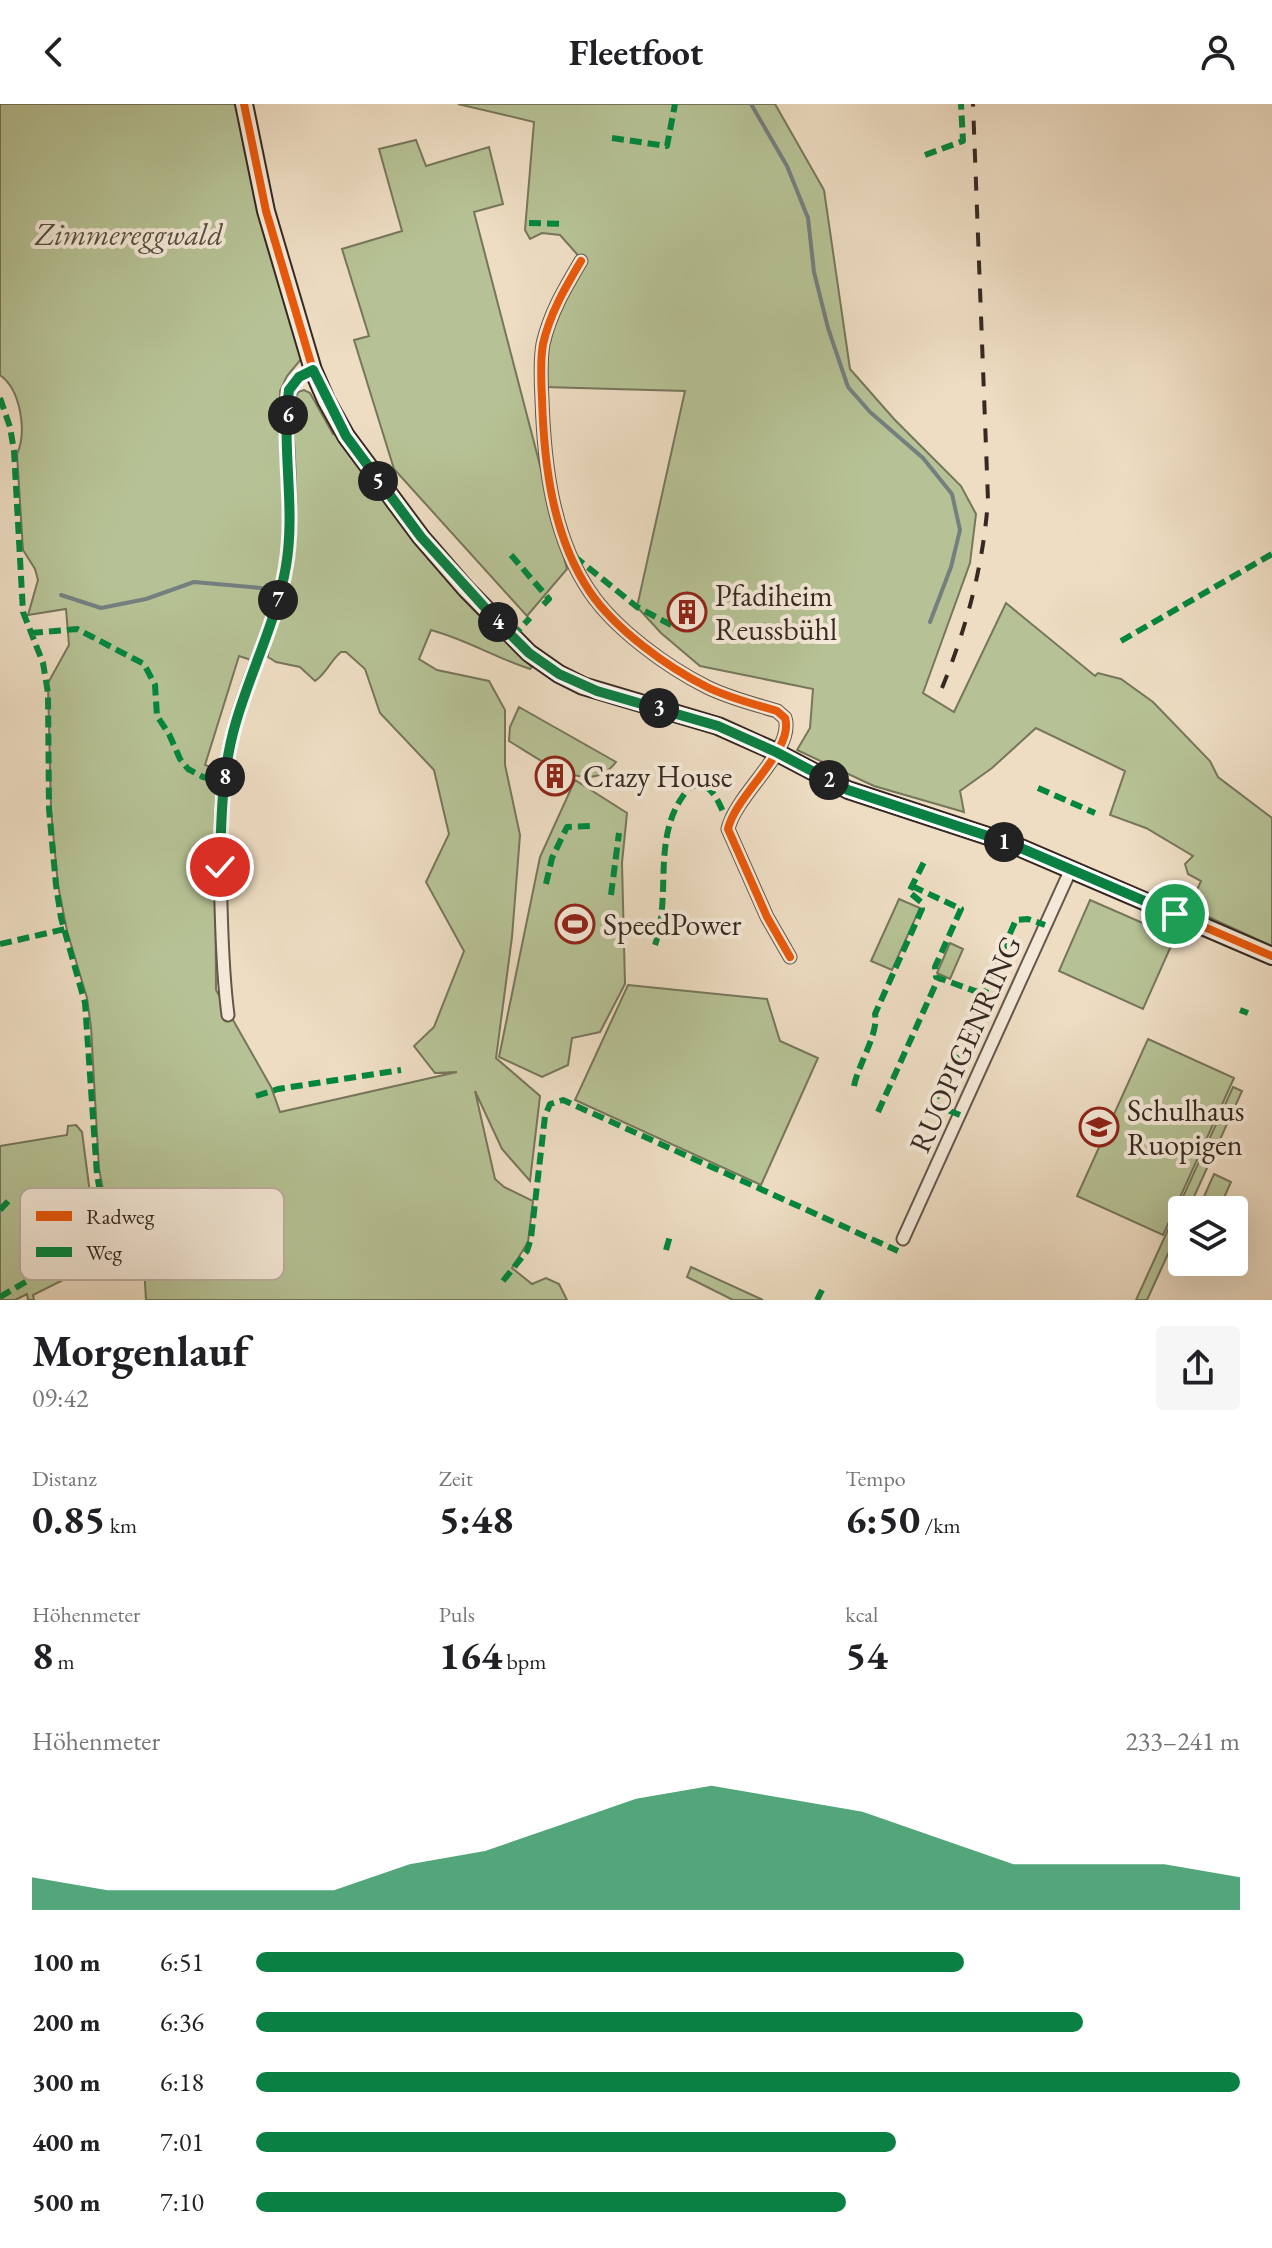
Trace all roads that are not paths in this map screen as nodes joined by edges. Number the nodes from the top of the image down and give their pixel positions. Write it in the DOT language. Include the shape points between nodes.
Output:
graph roads {
  1 [pos="244,104"];
  2 [pos="581,261"];
  3 [pos="313,370"];
  4 [pos="776,752"];
  5 [pos="1071,869"];
  6 [pos="1272,956"];
  7 [pos="790,957"];
  8 [pos="228,1015"];
  9 [pos="903,1239"];
  1 -- 3 [label="street" via="266,211"];
  2 -- 4 [label="street" via="548,326 541,375 545,459 571,554 590,592 620,626 676,669 720,693 782,714 787,735"];
  3 -- 4 [label="street" via="346,436 396,504 466,589 529,653 583,686 718,726"];
  3 -- 8 [label="street" via="289,390 291,512 285,570 235,723 224,782 220,867"];
  4 -- 5 [label="street" via="858,795 977,831"];
  4 -- 7 [label="street" via="737,806 728,829"];
  5 -- 6 [label="street"];
  5 -- 9 [label="street, RUOPIGENRING"];
}
